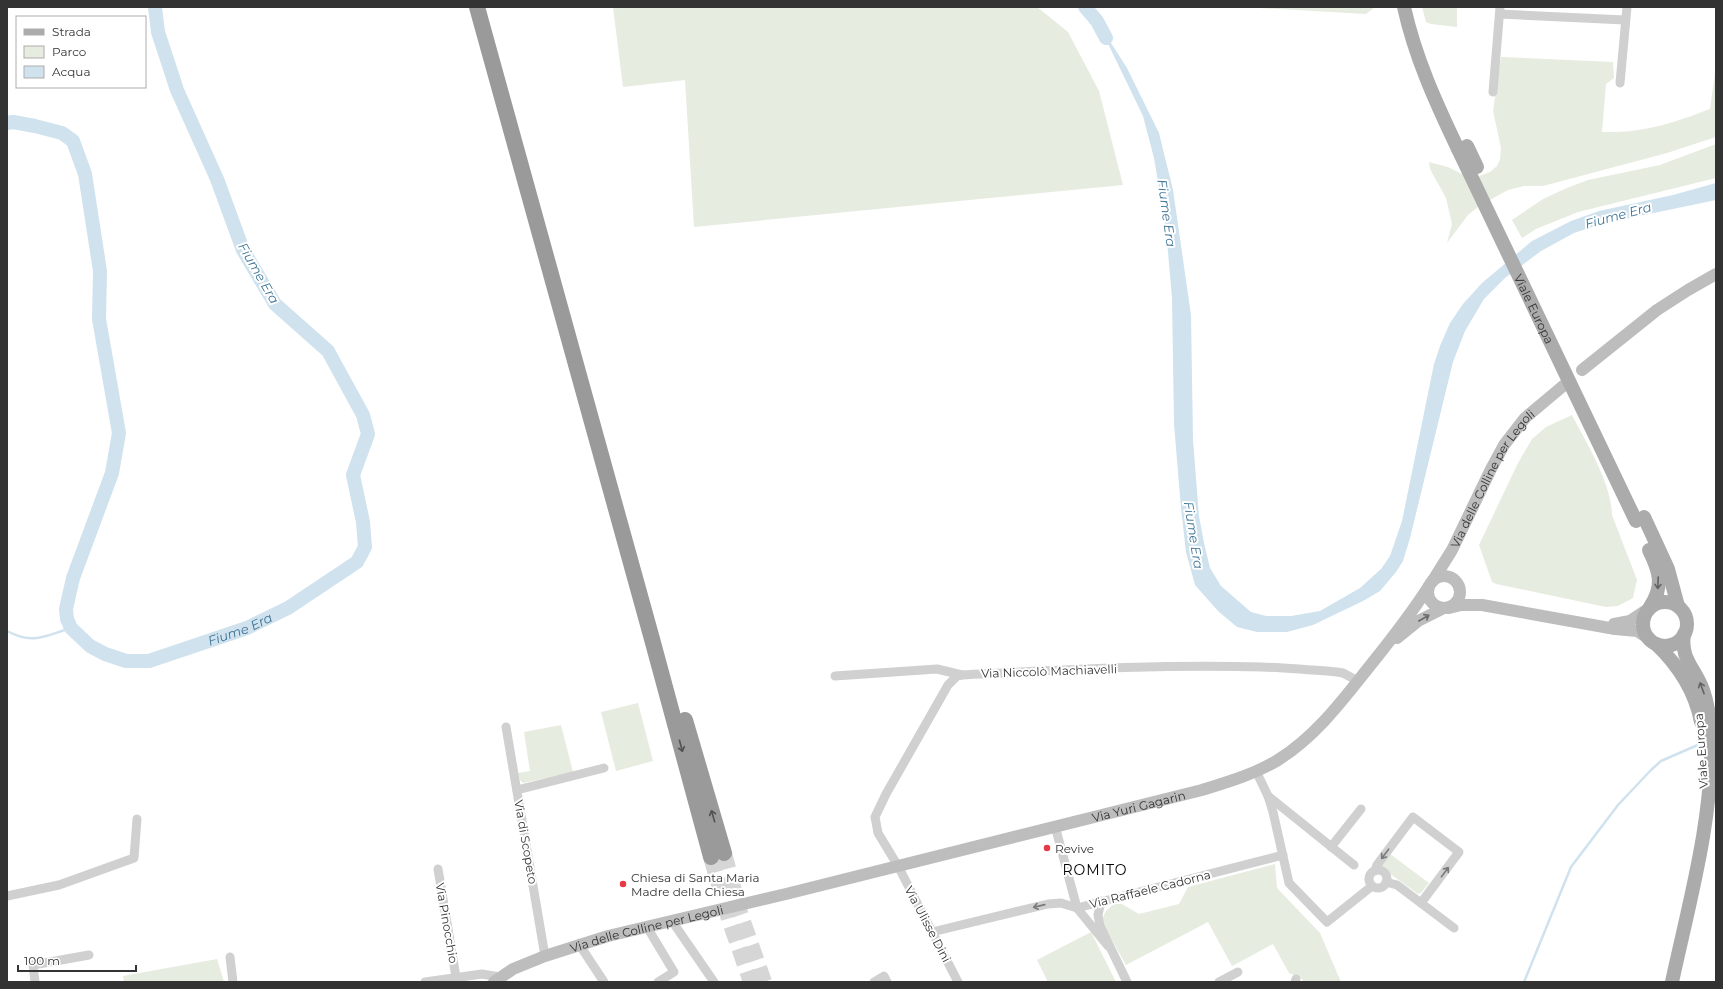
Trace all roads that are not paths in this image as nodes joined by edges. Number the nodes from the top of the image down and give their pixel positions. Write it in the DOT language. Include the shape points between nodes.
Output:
graph roads {
  1 [pos="477,7"];
  2 [pos="487,7"];
  3 [pos="1404,7"];
  4 [pos="1414,7"];
  5 [pos="1627,7"];
  6 [pos="1500,11"];
  7 [pos="1625,20"];
  8 [pos="1620,83"];
  9 [pos="1493,92"];
  10 [pos="1462,148"];
  11 [pos="1716,274"];
  12 [pos="1582,370"];
  13 [pos="1563,386"];
  14 [pos="1640,519"];
  15 [pos="1452,550"];
  16 [pos="1457,583"];
  17 [pos="1430,584"];
  18 [pos="1482,605"];
  19 [pos="1678,606"];
  20 [pos="1446,608"];
  21 [pos="1649,608"];
  22 [pos="1599,625"];
  23 [pos="1684,634"];
  24 [pos="1652,641"];
  25 [pos="1383,649"];
  26 [pos="962,674"];
  27 [pos="835,676"];
  28 [pos="1358,681"];
  29 [pos="506,727"];
  30 [pos="604,768"];
  31 [pos="1256,771"];
  32 [pos="517,790"];
  33 [pos="1268,796"];
  34 [pos="1361,809"];
  35 [pos="136,819"];
  36 [pos="1704,824"];
  37 [pos="1055,826"];
  38 [pos="1331,847"];
  39 [pos="1283,855"];
  40 [pos="1354,865"];
  41 [pos="898,866"];
  42 [pos="438,869"];
  43 [pos="1375,870"];
  44 [pos="1386,882"];
  45 [pos="1372,886"];
  46 [pos="7,896"];
  47 [pos="1101,901"];
  48 [pos="1421,903"];
  49 [pos="1077,908"];
  50 [pos="672,921"];
  51 [pos="647,927"];
  52 [pos="1454,928"];
  53 [pos="932,932"];
  54 [pos="579,944"];
  55 [pos="1108,946"];
  56 [pos="89,956"];
  57 [pos="545,956"];
  58 [pos="230,957"];
  59 [pos="1238,972"];
  60 [pos="456,977"];
  61 [pos="497,979"];
  62 [pos="1128,981"];
  63 [pos="36,982"];
  64 [pos="233,982"];
  65 [pos="425,982"];
  66 [pos="604,982"];
  67 [pos="658,982"];
  68 [pos="714,982"];
  69 [pos="874,982"];
  70 [pos="887,982"];
  71 [pos="958,982"];
  72 [pos="1219,982"];
  73 [pos="1672,982"];
  1 -- 2 [label="highway, one-way" via="654,647 717,855 673,677"];
  3 -- 10 [label="main road, Viale Europa" via="1422,69"];
  4 -- 10 [label="main road, Viale Europa" via="1432,70"];
  5 -- 7 [label="street"];
  6 -- 7 [label="street"];
  6 -- 9 [label="street"];
  7 -- 8 [label="street"];
  10 -- 14 [label="main road, Viale Europa, bridge"];
  11 -- 12 [label="street" via="1657,310"];
  13 -- 15 [label="street, Via delle Colline per Legoli" via="1525,418 1507,442 1491,469"];
  14 -- 19 [label="main road, Viale Europa" via="1668,569"];
  14 -- 21 [label="main road, Viale Europa, one-way" via="1658,574 1658,592"];
  15 -- 16 [label="street" via="1451,564"];
  15 -- 17 [label="street, Via delle Colline per Legoli"];
  16 -- 17 [label="street" via="1446,576 1441,576"];
  16 -- 18 [label="street" via="1468,597"];
  16 -- 20 [label="street" via="1457,601"];
  17 -- 20 [label="street" via="1430,601 1438,608"];
  17 -- 25 [label="street, Via delle Colline per Legoli"];
  18 -- 20 [label="street"];
  18 -- 22 [label="street"];
  19 -- 21 [label="main road" via="1664,602 1656,603"];
  19 -- 23 [label="main road, Viale Europa" via="1687,621"];
  25 -- 20 [label="street, one-way" via="1418,621"];
  21 -- 22 [label="street" via="1627,622"];
  21 -- 24 [label="main road, Viale Europa" via="1643,626"];
  22 -- 24 [label="street" via="1634,631"];
  23 -- 24 [label="main road" via="1670,645"];
  36 -- 23 [label="main road, Viale Europa, one-way" via="1710,787 1710,723 1703,690 1684,652"];
  24 -- 36 [label="main road, Viale Europa" via="1683,674 1699,712 1703,750"];
  25 -- 28 [label="street"];
  26 -- 27 [label="street, Via Niccolò Machiavelli" via="937,669"];
  26 -- 28 [label="street, Via Niccolò Machiavelli" via="1168,667 1262,667 1337,672"];
  26 -- 41 [label="street" via="948,685 877,811 875,822 878,833"];
  28 -- 31 [label="street, Via Yuri Gagarin" via="1318,729 1286,755"];
  29 -- 32 [label="street, Via di Scopeto"];
  30 -- 32 [label="street"];
  31 -- 33 [label="street"];
  31 -- 37 [label="street, Via Yuri Gagarin" via="1202,790"];
  32 -- 57 [label="street, Via di Scopeto"];
  33 -- 38 [label="street"];
  33 -- 39 [label="street"];
  34 -- 38 [label="street"];
  35 -- 46 [label="street" via="134,858 59,885"];
  36 -- 73 [label="main road, Viale Europa" via="1699,860"];
  37 -- 41 [label="street, Via Yuri Gagarin"];
  37 -- 49 [label="street"];
  38 -- 40 [label="street"];
  39 -- 45 [label="street" via="1289,883 1327,922"];
  39 -- 47 [label="street, Via Raffaele Cadorna"];
  41 -- 50 [label="street, Via delle Colline per Legoli"];
  41 -- 53 [label="street, Via Ulisse Dini"];
  42 -- 60 [label="street, Via Pinocchio"];
  43 -- 44 [label="street" via="1385,874"];
  43 -- 45 [label="street" via="1369,877"];
  48 -- 43 [label="street, one-way" via="1459,852 1413,817"];
  44 -- 45 [label="street" via="1378,888"];
  44 -- 48 [label="street" via="1396,885"];
  47 -- 49 [label="street, Via Raffaele Cadorna"];
  47 -- 55 [label="street" via="1098,919"];
  48 -- 52 [label="street"];
  49 -- 53 [label="street, Via Raffaele Cadorna, one-way" via="1061,903 1048,904"];
  49 -- 55 [label="street"];
  50 -- 51 [label="street, Via delle Colline per Legoli"];
  50 -- 68 [label="street"];
  51 -- 54 [label="street, Via delle Colline per Legoli"];
  51 -- 67 [label="street" via="674,972"];
  53 -- 71 [label="street, Via Ulisse Dini"];
  54 -- 57 [label="street, Via delle Colline per Legoli"];
  54 -- 66 [label="street"];
  55 -- 62 [label="street"];
  56 -- 63 [label="street" via="32,964"];
  57 -- 61 [label="street, Via delle Colline per Legoli"];
  58 -- 64 [label="street"];
  59 -- 72 [label="street"];
  60 -- 61 [label="street, Via Pinocchio" via="482,974"];
  60 -- 65 [label="street, Via Pinocchio"];
  69 -- 70 [label="street" via="884,976"];
}
